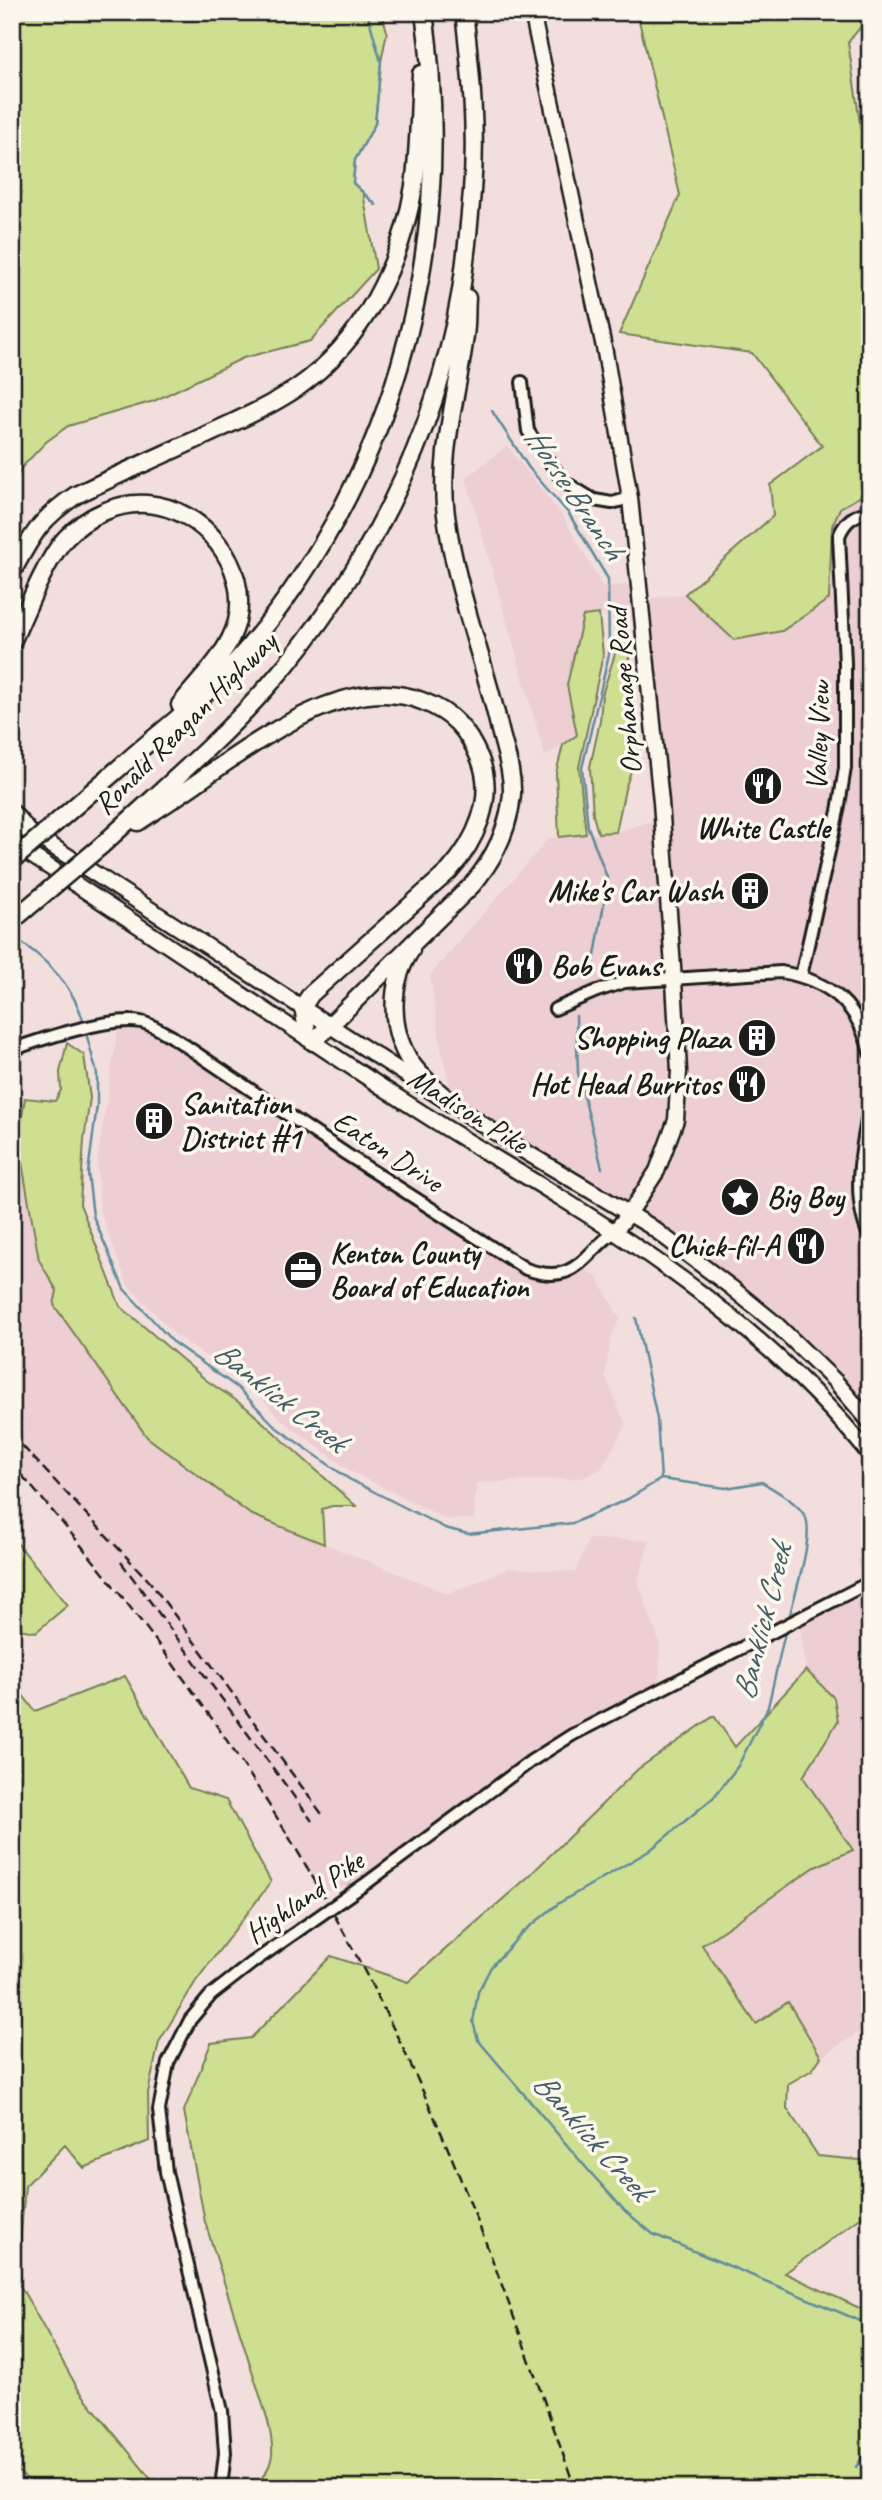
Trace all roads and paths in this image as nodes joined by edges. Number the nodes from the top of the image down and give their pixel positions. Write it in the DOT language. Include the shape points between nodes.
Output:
graph roads {
  1 [pos="464,12"];
  2 [pos="532,12"];
  3 [pos="424,16"];
  4 [pos="472,190"];
  5 [pos="522,382"];
  6 [pos="630,498"];
  7 [pos="870,512"];
  8 [pos="12,572"];
  9 [pos="12,642"];
  10 [pos="159,733"];
  11 [pos="12,813"];
  12 [pos="12,821"];
  13 [pos="27,830"];
  14 [pos="12,843"];
  15 [pos="101,846"];
  16 [pos="12,860"];
  17 [pos="12,922"];
  18 [pos="422,934"];
  19 [pos="801,976"];
  20 [pos="674,981"];
  21 [pos="303,1006"];
  22 [pos="555,1009"];
  23 [pos="329,1026"];
  24 [pos="310,1040"];
  25 [pos="12,1049"];
  26 [pos="870,1053"];
  27 [pos="454,1105"];
  28 [pos="870,1105"];
  29 [pos="629,1214"];
  30 [pos="614,1231"];
  31 [pos="870,1237"];
  32 [pos="870,1422"];
  33 [pos="870,1455"];
  34 [pos="870,1582"];
  35 [pos="220,2488"];
  1 -- 4 [label="highway, Ronald Reagan Highway" via="472,104"];
  2 -- 6 [label="main road, Orphanage Road" via="605,352"];
  3 -- 8 [label="highway" via="414,186 390,269 363,318 327,363 296,388 252,414 76,495 51,512 33,533"];
  3 -- 10 [label="highway, Ronald Reagan Highway" via="433,131 427,238 415,313 382,420 340,514 283,603 211,688"];
  4 -- 15 [label="highway, Ronald Reagan Highway" via="460,297 446,356 425,422 389,506 356,567 268,686"];
  4 -- 18 [label="highway" via="465,335 444,484 446,514 508,757 512,791 493,857 472,885"];
  5 -- 6 [label="street" via="528,431 563,481 605,503"];
  6 -- 20 [label="main road, Orphanage Road"];
  7 -- 19 [label="street, Valley View" via="854,516 839,536 845,768"];
  9 -- 10 [label="highway" via="60,545 78,527 111,508 129,504 149,504 187,518 219,545 234,569 237,620 223,652"];
  10 -- 16 [label="highway, Ronald Reagan Highway, bridge"];
  11 -- 13 [label="highway"];
  12 -- 13 [label="main road, Madison Pike"];
  13 -- 21 [label="main road, Madison Pike"];
  14 -- 24 [label="main road, Madison Pike"];
  15 -- 17 [label="highway, Ronald Reagan Highway, bridge"];
  15 -- 21 [label="highway" via="266,736 316,710 355,697 406,695 454,718 475,748 485,791 479,825 464,855"];
  18 -- 23 [label="highway"];
  18 -- 27 [label="highway" via="396,984 396,1022 411,1063"];
  19 -- 20 [label="street" via="781,972"];
  19 -- 26 [label="street" via="825,985 844,1002"];
  20 -- 22 [label="street" via="625,982"];
  20 -- 29 [label="main road, Orphanage Road" via="679,1071 676,1120 657,1171"];
  21 -- 23 [label="main road, Madison Pike"];
  21 -- 24 [label="highway"];
  23 -- 24 [label="highway"];
  23 -- 27 [label="main road, Madison Pike"];
  24 -- 30 [label="main road, Madison Pike"];
  25 -- 30 [label="street, Eaton Drive" via="119,1021 145,1022 526,1269 540,1274 569,1272"];
  27 -- 29 [label="main road, Madison Pike"];
  28 -- 31 [label="street" via="859,1186"];
  29 -- 30 [label="main road, Orphanage Road"];
  29 -- 32 [label="main road, Madison Pike" via="776,1324"];
  30 -- 33 [label="main road, Madison Pike" via="755,1336 832,1410"];
  34 -- 35 [label="street, Highland Pike, bridge" via="572,1735 531,1761 252,1963 211,1995 185,2026 167,2063 159,2110 166,2172 222,2411 225,2453"];
}
